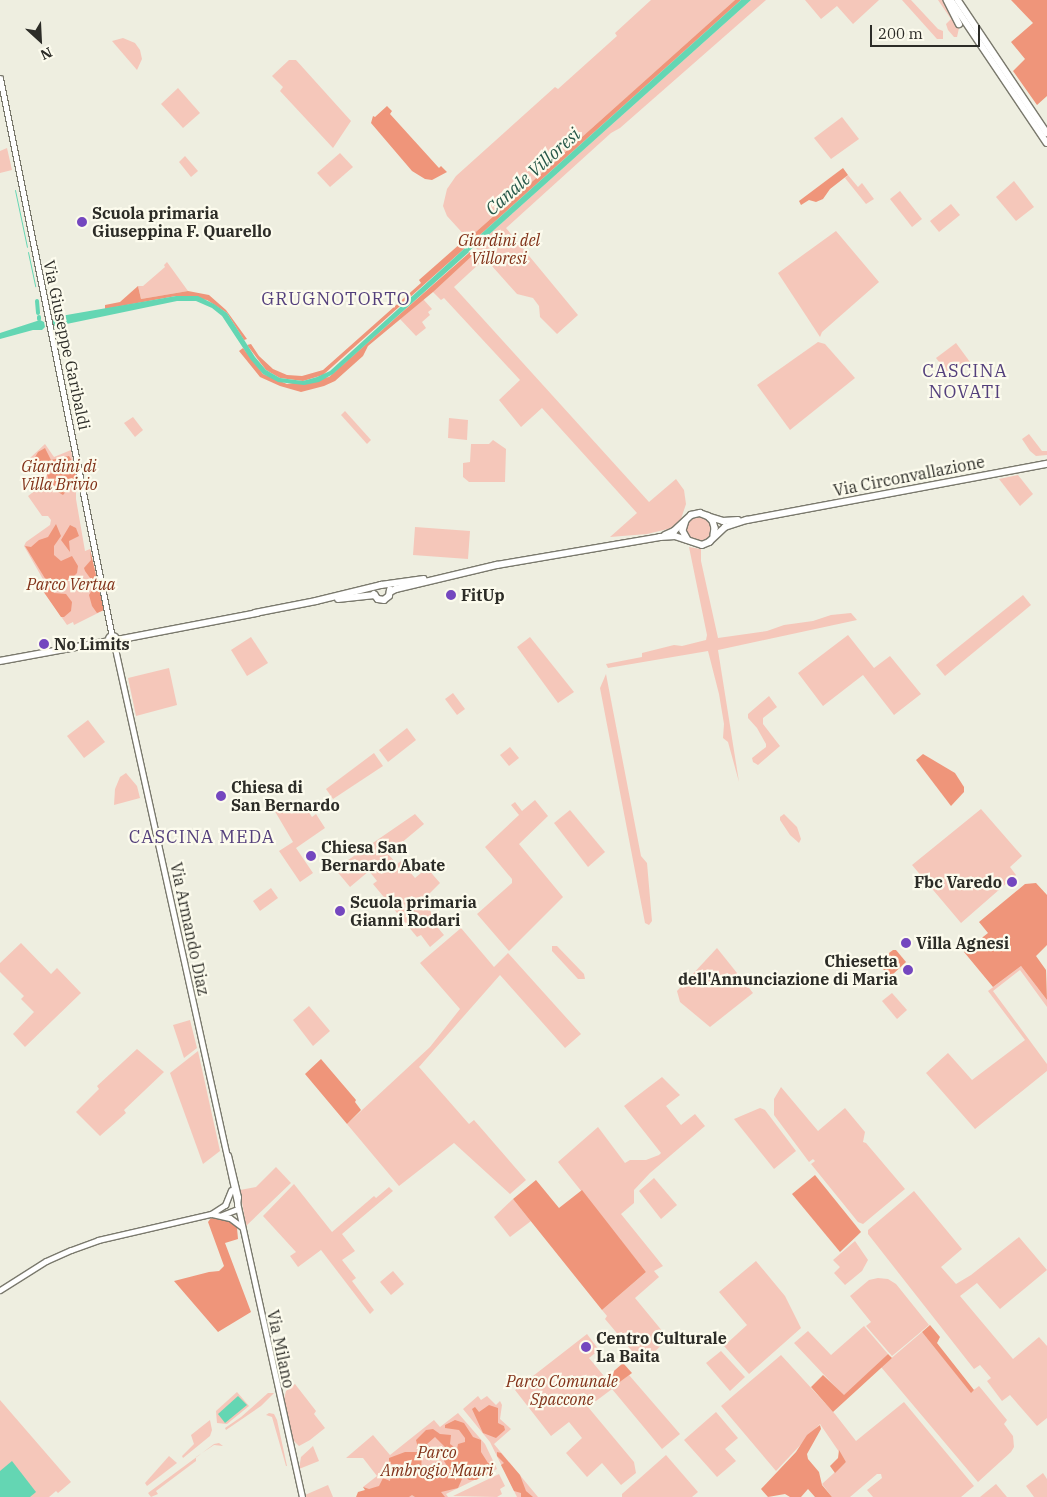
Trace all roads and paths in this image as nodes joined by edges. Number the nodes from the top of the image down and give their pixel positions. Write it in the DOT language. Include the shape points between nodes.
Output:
graph roads {
  1 [pos="946,0"];
  2 [pos="951,0"];
  3 [pos="959,2"];
  4 [pos="959,24"];
  5 [pos="0,78"];
  6 [pos="6,108"];
  7 [pos="0,109"];
  8 [pos="1025,111"];
  9 [pos="1036,117"];
  10 [pos="1047,126"];
  11 [pos="1047,133"];
  12 [pos="1047,143"];
  13 [pos="1047,149"];
  14 [pos="1047,464"];
  15 [pos="1047,468"];
  16 [pos="1018,469"];
  17 [pos="710,517"];
  18 [pos="747,520"];
  19 [pos="686,521"];
  20 [pos="660,536"];
  21 [pos="713,537"];
  22 [pos="690,542"];
  23 [pos="449,576"];
  24 [pos="384,585"];
  25 [pos="376,587"];
  26 [pos="390,592"];
  27 [pos="375,596"];
  28 [pos="316,601"];
  29 [pos="113,640"];
  30 [pos="0,661"];
  31 [pos="229,1163"];
  32 [pos="232,1184"];
  33 [pos="224,1207"];
  34 [pos="238,1207"];
  35 [pos="211,1214"];
  36 [pos="221,1215"];
  37 [pos="242,1227"];
  38 [pos="0,1290"];
  39 [pos="302,1497"];
  1 -- 4 [label="main road"];
  2 -- 8 [label="main road"];
  3 -- 9 [label="main road"];
  5 -- 6 [label="main road, Via Giuseppe Garibaldi"];
  6 -- 7 [label="main road"];
  6 -- 29 [label="main road, Via Giuseppe Garibaldi"];
  8 -- 12 [label="main road"];
  8 -- 13 [label="main road"];
  9 -- 10 [label="main road"];
  9 -- 11 [label="main road"];
  14 -- 16 [label="main road, Via Circonvallazione"];
  15 -- 16 [label="main road, Via Circonvallazione"];
  16 -- 18 [label="main road, Via Circonvallazione"];
  17 -- 18 [label="main road" via="723,521"];
  17 -- 19 [label="main road" via="697,513"];
  17 -- 21 [label="main road" via="715,526"];
  18 -- 21 [label="main road" via="725,527"];
  19 -- 20 [label="main road" via="674,531"];
  19 -- 22 [label="main road" via="684,532"];
  20 -- 22 [label="main road" via="675,536"];
  20 -- 23 [label="main road"];
  21 -- 22 [label="main road" via="701,545"];
  23 -- 24 [label="main road"];
  23 -- 26 [label="main road"];
  24 -- 25 [label="main road"];
  24 -- 26 [label="main road"];
  25 -- 27 [label="main road"];
  25 -- 28 [label="main road"];
  26 -- 27 [label="main road" via="384,600"];
  27 -- 28 [label="main road" via="367,594"];
  28 -- 29 [label="main road"];
  29 -- 30 [label="main road"];
  29 -- 31 [label="main road, Via Armando Diaz"];
  31 -- 32 [label="main road, Via Milano"];
  31 -- 34 [label="main road, Via Milano"];
  32 -- 33 [label="main road"];
  32 -- 34 [label="main road, Via Milano"];
  33 -- 34 [label="main road"];
  33 -- 35 [label="main road"];
  34 -- 36 [label="main road"];
  34 -- 37 [label="main road, Via Milano"];
  35 -- 36 [label="main road"];
  35 -- 38 [label="main road" via="98,1240 46,1261"];
  36 -- 37 [label="main road"];
  37 -- 39 [label="main road, Via Milano"];
}
